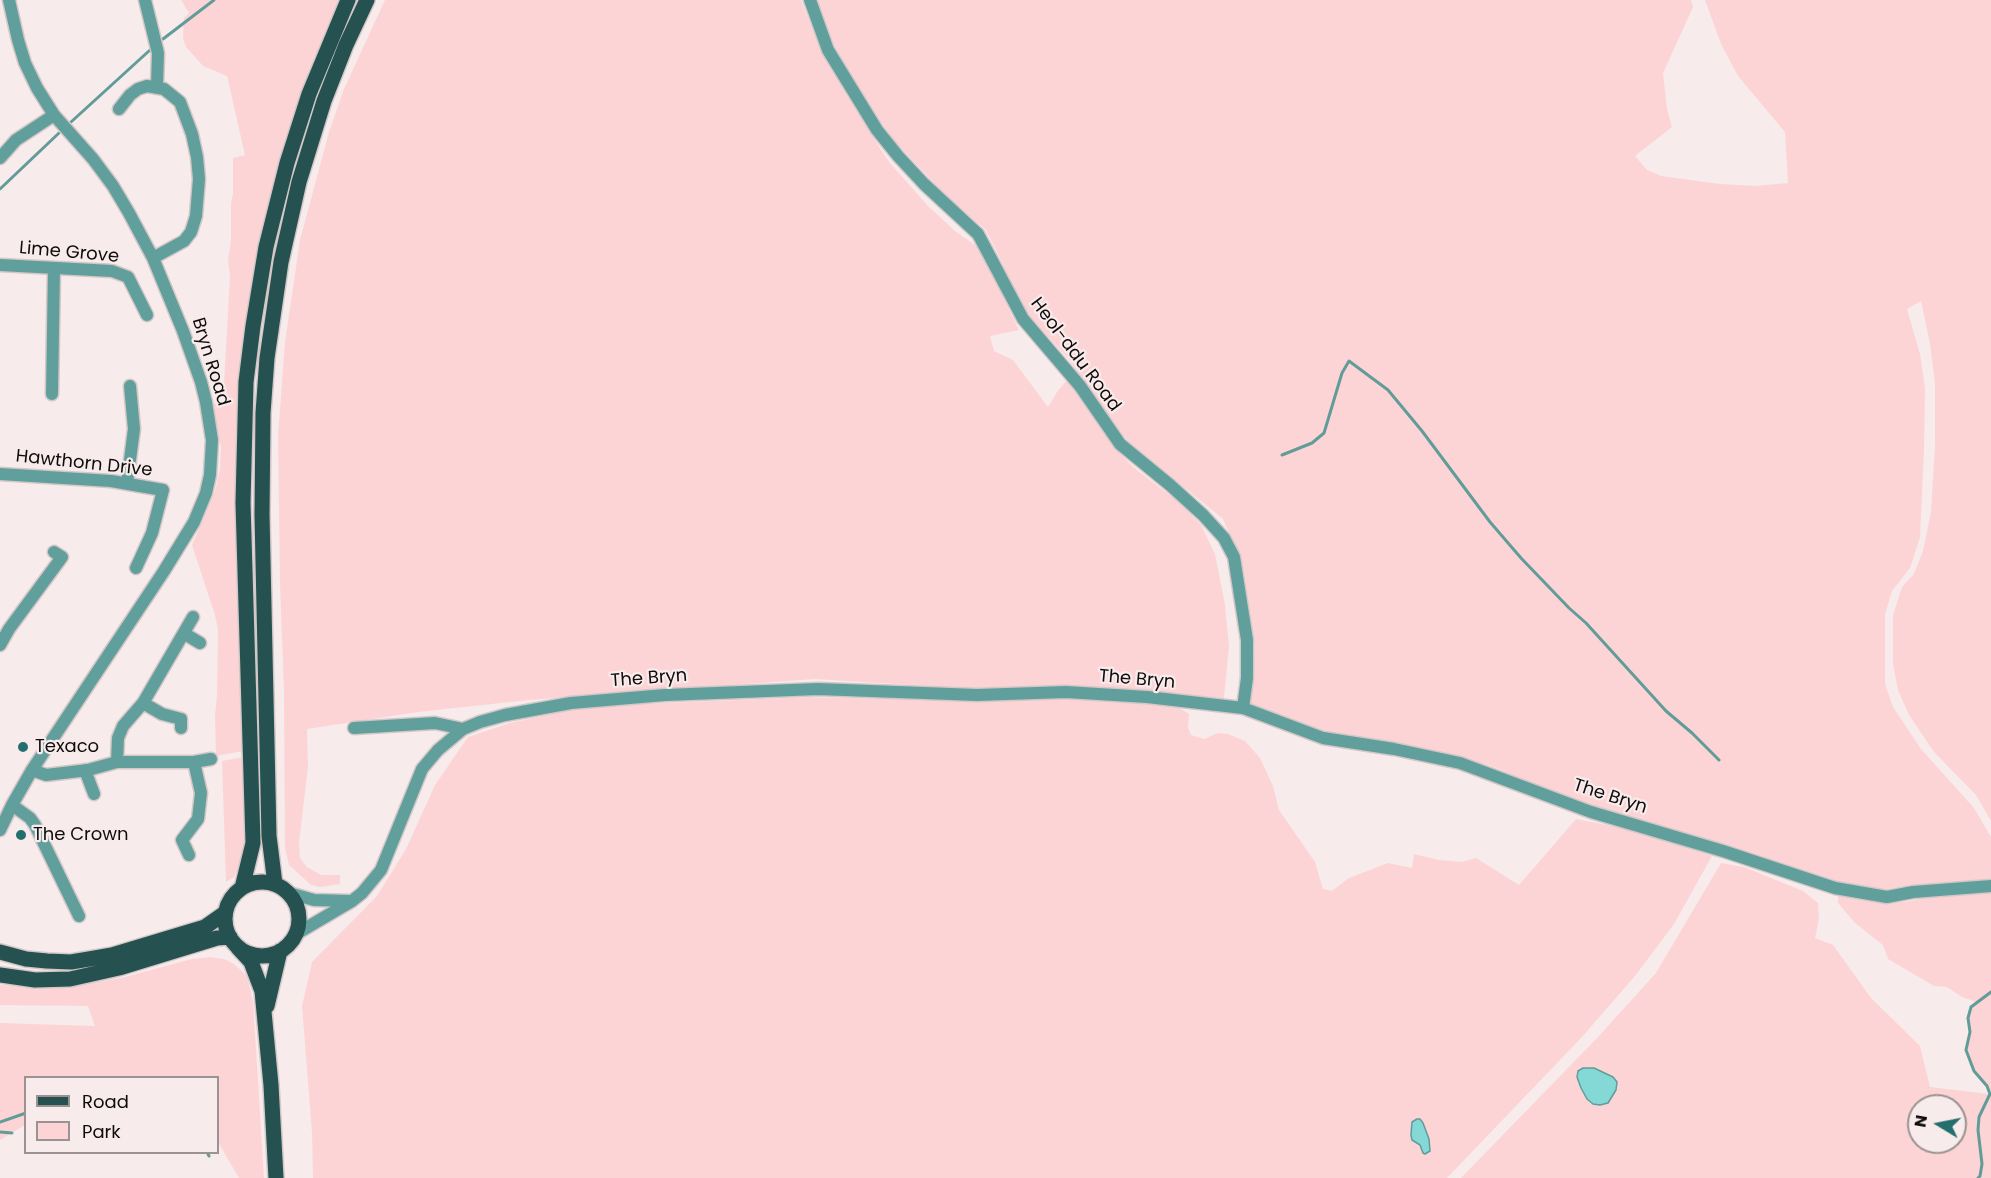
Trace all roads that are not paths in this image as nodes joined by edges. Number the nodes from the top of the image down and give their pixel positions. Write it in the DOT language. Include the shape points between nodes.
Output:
graph roads {
  1 [pos="9,0"];
  2 [pos="145,0"];
  3 [pos="348,0"];
  4 [pos="367,0"];
  5 [pos="810,0"];
  6 [pos="157,86"];
  7 [pos="119,109"];
  8 [pos="54,115"];
  9 [pos="1,155"];
  10 [pos="153,258"];
  11 [pos="0,265"];
  12 [pos="54,268"];
  13 [pos="147,315"];
  14 [pos="130,386"];
  15 [pos="52,394"];
  16 [pos="0,474"];
  17 [pos="127,483"];
  18 [pos="54,552"];
  19 [pos="136,568"];
  20 [pos="193,617"];
  21 [pos="5,624"];
  22 [pos="185,634"];
  23 [pos="200,643"];
  24 [pos="0,645"];
  25 [pos="143,703"];
  26 [pos="1243,708"];
  27 [pos="181,728"];
  28 [pos="354,728"];
  29 [pos="463,729"];
  30 [pos="211,759"];
  31 [pos="117,762"];
  32 [pos="194,762"];
  33 [pos="32,770"];
  34 [pos="85,770"];
  35 [pos="94,794"];
  36 [pos="12,805"];
  37 [pos="0,830"];
  38 [pos="189,855"];
  39 [pos="275,884"];
  40 [pos="1991,886"];
  41 [pos="242,888"];
  42 [pos="289,893"];
  43 [pos="352,901"];
  44 [pos="225,913"];
  45 [pos="79,916"];
  46 [pos="296,934"];
  47 [pos="234,942"];
  48 [pos="280,951"];
  49 [pos="0,952"];
  50 [pos="0,975"];
  51 [pos="265,1018"];
  52 [pos="276,1178"];
  1 -- 8 [label="street, Bryn Road" via="25,63"];
  2 -- 6 [label="street" via="158,53"];
  3 -- 41 [label="main road" via="309,94 287,163 266,247 246,382 243,503 253,843"];
  4 -- 39 [label="main road" via="324,101 299,182 281,262 267,358 262,515 269,836"];
  5 -- 26 [label="street, Heol-ddu Road" via="828,50 877,130 924,184 978,234 1023,319 1074,378 1120,444 1170,484 1224,538 1234,557 1247,640"];
  6 -- 7 [label="street" via="138,89"];
  6 -- 10 [label="street" via="180,102 192,134 199,179 191,232 184,241"];
  8 -- 9 [label="street"];
  8 -- 10 [label="street, Bryn Road" via="113,186"];
  10 -- 33 [label="street, Bryn Road" via="206,402 212,440 206,494 164,572"];
  11 -- 12 [label="street, Lime Grove"];
  12 -- 13 [label="street, Lime Grove" via="112,271 129,277"];
  12 -- 15 [label="street"];
  14 -- 17 [label="street" via="134,429"];
  16 -- 17 [label="street, Hawthorn Drive"];
  17 -- 19 [label="street, Hawthorn Drive" via="163,490 152,533"];
  18 -- 21 [label="street" via="62,557"];
  20 -- 22 [label="street"];
  21 -- 24 [label="street"];
  22 -- 23 [label="street"];
  22 -- 25 [label="street"];
  25 -- 27 [label="street" via="181,719"];
  25 -- 31 [label="street" via="123,726"];
  26 -- 29 [label="street, The Bryn" via="1066,692 977,695 818,689 571,703 505,715"];
  26 -- 40 [label="street, The Bryn" via="1323,738 1460,763 1591,812 1835,888 1887,897"];
  28 -- 29 [label="street" via="435,723"];
  29 -- 43 [label="street, The Bryn" via="422,769 381,870"];
  30 -- 32 [label="street"];
  31 -- 32 [label="street"];
  31 -- 34 [label="street"];
  32 -- 38 [label="street" via="201,793 198,819 182,840"];
  33 -- 34 [label="street" via="46,775"];
  33 -- 36 [label="street, Bryn Road"];
  34 -- 35 [label="street"];
  36 -- 37 [label="street, Bryn Road"];
  36 -- 45 [label="street" via="35,825"];
  39 -- 41 [label="main road" via="252,883"];
  39 -- 42 [label="main road"];
  41 -- 44 [label="main road" via="228,903"];
  42 -- 43 [label="street" via="314,900"];
  42 -- 46 [label="main road" via="298,913"];
  43 -- 46 [label="street, The Bryn"];
  44 -- 47 [label="main road" via="225,925"];
  44 -- 49 [label="main road" via="205,927 89,959 47,961"];
  46 -- 48 [label="main road"];
  47 -- 48 [label="main road" via="258,956"];
  47 -- 50 [label="main road" via="217,938 70,979"];
  47 -- 51 [label="main road" via="258,977"];
  48 -- 51 [label="main road"];
  51 -- 52 [label="main road"];
}
